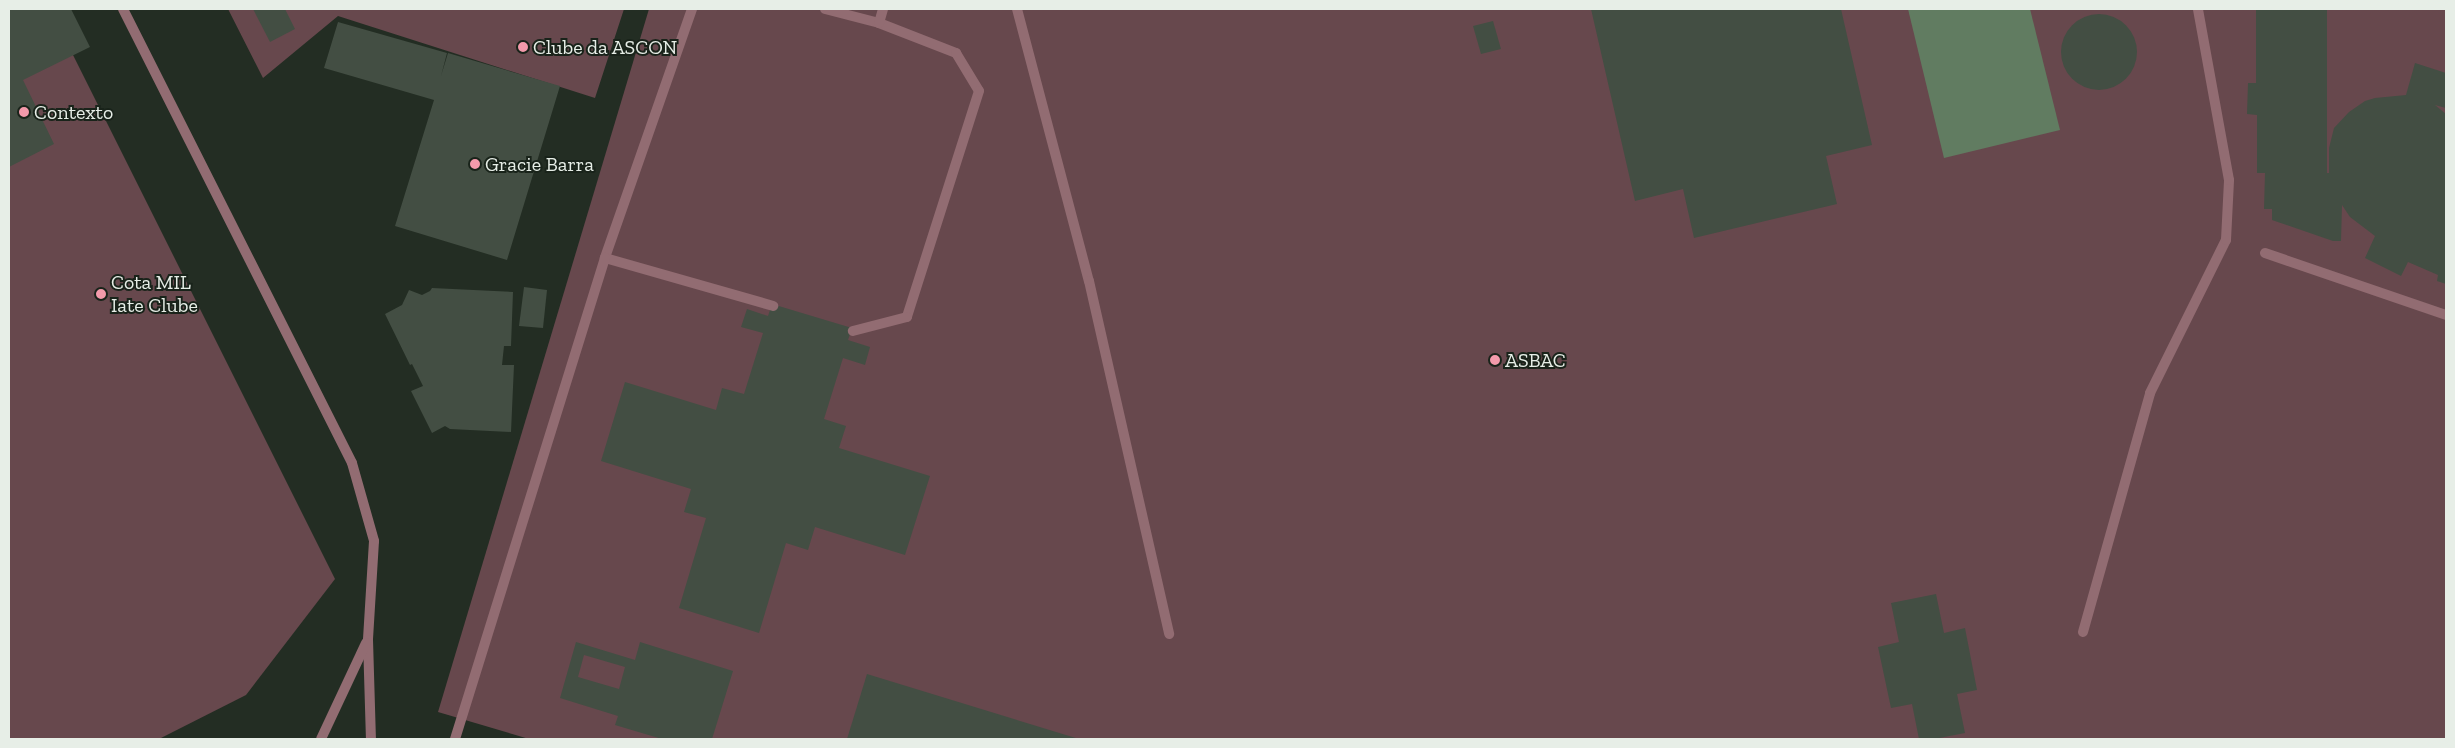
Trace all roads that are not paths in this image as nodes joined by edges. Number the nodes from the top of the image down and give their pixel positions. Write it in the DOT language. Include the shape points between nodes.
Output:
graph roads {
  1 [pos="123,9"];
  2 [pos="692,9"];
  3 [pos="825,9"];
  4 [pos="883,9"];
  5 [pos="1017,9"];
  6 [pos="2198,9"];
  7 [pos="879,23"];
  8 [pos="2266,253"];
  9 [pos="605,258"];
  10 [pos="773,306"];
  11 [pos="2446,315"];
  12 [pos="853,331"];
  13 [pos="2083,632"];
  14 [pos="1169,634"];
  15 [pos="368,640"];
  16 [pos="321,739"];
  17 [pos="371,739"];
  18 [pos="455,739"];
  1 -- 15 [label="lane" via="352,463 374,541"];
  2 -- 9 [label="lane"];
  3 -- 7 [label="lane"];
  4 -- 7 [label="lane"];
  5 -- 14 [label="lane" via="1089,281"];
  6 -- 13 [label="lane" via="2229,180 2226,240 2150,393"];
  7 -- 12 [label="lane" via="956,53 979,91 907,317"];
  8 -- 11 [label="lane"];
  9 -- 10 [label="lane"];
  9 -- 18 [label="lane"];
  15 -- 16 [label="lane"];
  15 -- 17 [label="lane"];
}
